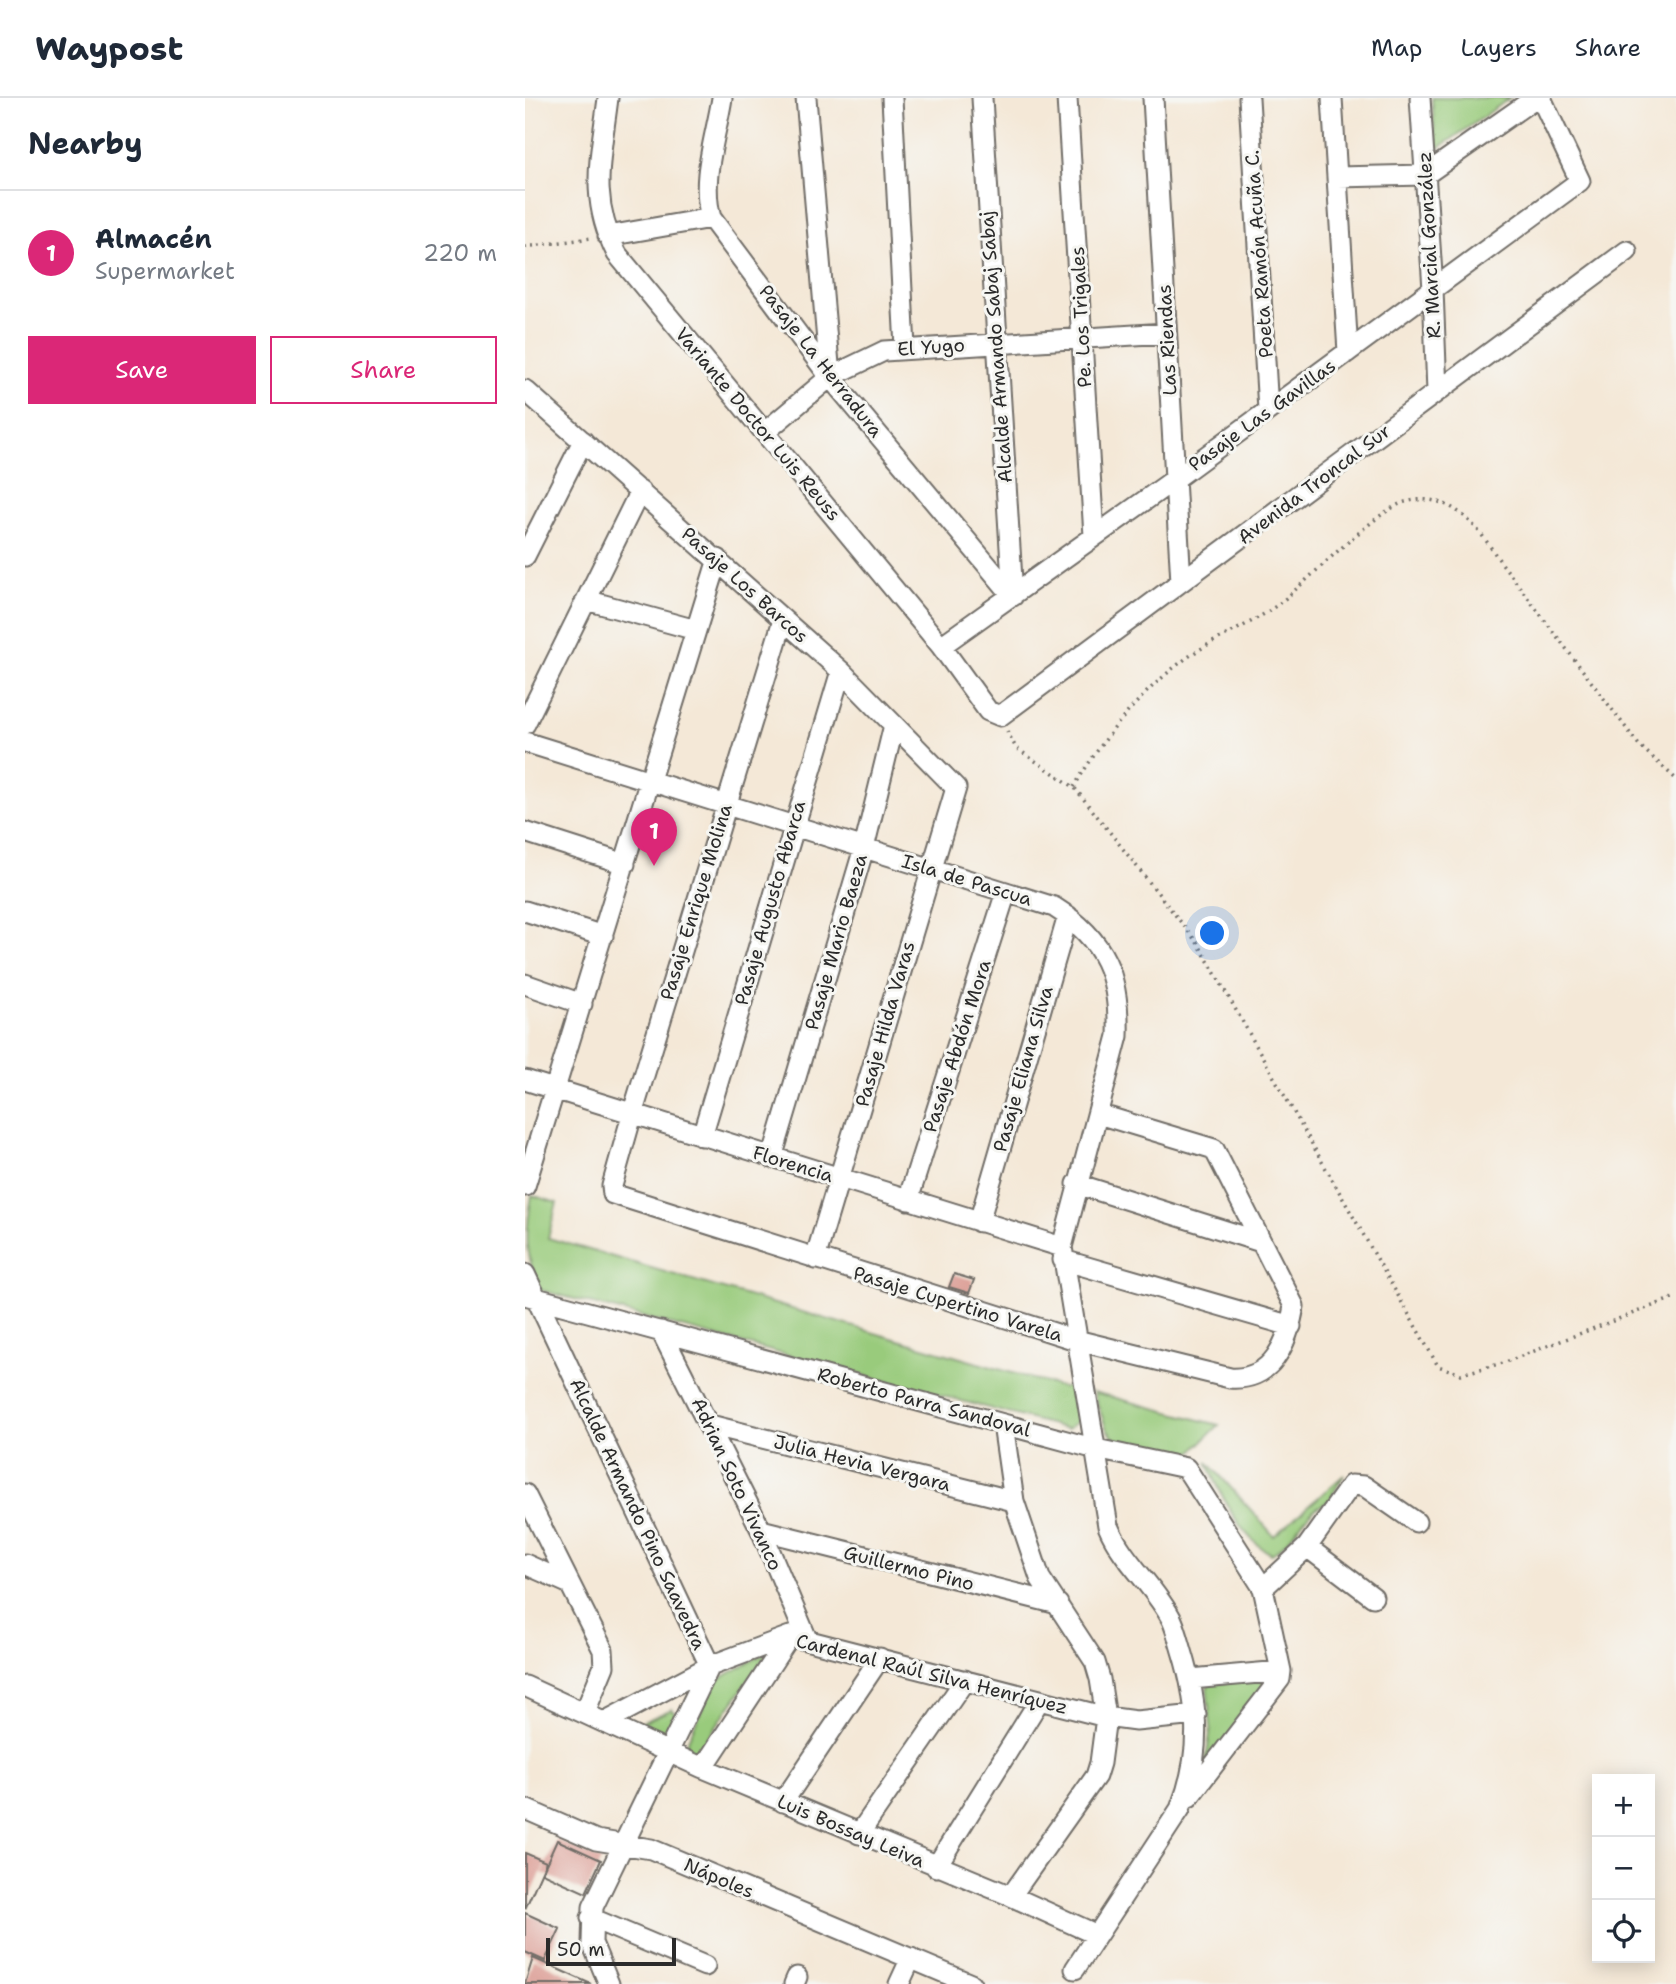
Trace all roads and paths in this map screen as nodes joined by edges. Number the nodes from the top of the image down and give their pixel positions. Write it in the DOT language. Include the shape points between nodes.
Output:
graph roads {
  1 [pos="608,98"];
  2 [pos="722,98"];
  3 [pos="806,98"];
  4 [pos="892,98"];
  5 [pos="982,98"];
  6 [pos="1067,98"];
  7 [pos="1153,98"];
  8 [pos="1249,98"];
  9 [pos="1332,98"];
  10 [pos="1420,98"];
  11 [pos="1535,98"];
  12 [pos="1541,98"];
  13 [pos="1425,175"];
  14 [pos="1337,177"];
  15 [pos="711,218"];
  16 [pos="608,236"];
  17 [pos="525,247"];
  18 [pos="1627,251"];
  19 [pos="1433,289"];
  20 [pos="1166,333"];
  21 [pos="1082,339"];
  22 [pos="995,343"];
  23 [pos="905,348"];
  24 [pos="1348,352"];
  25 [pos="830,377"];
  26 [pos="525,391"];
  27 [pos="1437,392"];
  28 [pos="1268,410"];
  29 [pos="765,432"];
  30 [pos="583,441"];
  31 [pos="1175,479"];
  32 [pos="639,491"];
  33 [pos="1094,536"];
  34 [pos="525,556"];
  35 [pos="718,559"];
  36 [pos="1181,582"];
  37 [pos="1013,596"];
  38 [pos="586,600"];
  39 [pos="783,620"];
  40 [pos="696,630"];
  41 [pos="941,646"];
  42 [pos="841,671"];
  43 [pos="1000,716"];
  44 [pos="525,724"];
  45 [pos="894,725"];
  46 [pos="525,742"];
  47 [pos="1676,779"];
  48 [pos="650,781"];
  49 [pos="1074,787"];
  50 [pos="956,788"];
  51 [pos="725,804"];
  52 [pos="793,825"];
  53 [pos="525,831"];
  54 [pos="864,848"];
  55 [pos="625,864"];
  56 [pos="930,868"];
  57 [pos="1006,892"];
  58 [pos="525,911"];
  59 [pos="1067,916"];
  60 [pos="603,936"];
  61 [pos="525,985"];
  62 [pos="582,1004"];
  63 [pos="525,1080"];
  64 [pos="556,1090"];
  65 [pos="1098,1114"];
  66 [pos="632,1115"];
  67 [pos="702,1136"];
  68 [pos="772,1158"];
  69 [pos="527,1173"];
  70 [pos="839,1178"];
  71 [pos="1077,1184"];
  72 [pos="612,1186"];
  73 [pos="908,1200"];
  74 [pos="979,1222"];
  75 [pos="1261,1242"];
  76 [pos="1063,1254"];
  77 [pos="815,1259"];
  78 [pos="525,1274"];
  79 [pos="530,1297"];
  80 [pos="1676,1297"];
  81 [pos="1291,1326"];
  82 [pos="661,1331"];
  83 [pos="1076,1340"];
  84 [pos="1003,1424"];
  85 [pos="710,1425"];
  86 [pos="1096,1449"];
  87 [pos="525,1493"];
  88 [pos="1014,1501"];
  89 [pos="1416,1522"];
  90 [pos="761,1531"];
  91 [pos="1307,1547"];
  92 [pos="525,1564"];
  93 [pos="570,1584"];
  94 [pos="1263,1588"];
  95 [pos="1373,1597"];
  96 [pos="1058,1604"];
  97 [pos="799,1638"];
  98 [pos="880,1658"];
  99 [pos="711,1666"];
  100 [pos="1281,1671"];
  101 [pos="1191,1679"];
  102 [pos="965,1680"];
  103 [pos="525,1686"];
  104 [pos="1039,1701"];
  105 [pos="585,1712"];
  106 [pos="1196,1715"];
  107 [pos="1106,1717"];
  108 [pos="606,1721"];
  109 [pos="670,1752"];
  110 [pos="703,1768"];
  111 [pos="783,1802"];
  112 [pos="525,1809"];
  113 [pos="1180,1809"];
  114 [pos="859,1834"];
  115 [pos="624,1844"];
  116 [pos="936,1867"];
  117 [pos="1011,1896"];
  118 [pos="591,1918"];
  119 [pos="1097,1936"];
  120 [pos="911,1958"];
  121 [pos="705,1966"];
  122 [pos="1075,1969"];
  123 [pos="609,1984"];
  124 [pos="899,1984"];
  125 [pos="971,1984"];
  1 -- 16 [label="street, Variante Doctor Luis Reuss" via="597,178"];
  2 -- 15 [label="street" via="706,195"];
  3 -- 25 [label="street"];
  4 -- 23 [label="street"];
  5 -- 22 [label="street, Alcalde Armando Sabaj Sabaj"];
  6 -- 21 [label="street, Pe. Los Trigales"];
  7 -- 20 [label="street, Las Riendas"];
  8 -- 28 [label="street, Poeta Ramón Acuña C."];
  9 -- 14 [label="street"];
  10 -- 13 [label="street, R. Marcial González"];
  11 -- 13 [label="street"];
  12 -- 19 [label="street, Pasaje Las Gavillas" via="1580,181"];
  13 -- 14 [label="street"];
  13 -- 19 [label="street, R. Marcial González"];
  14 -- 24 [label="street"];
  15 -- 16 [label="street"];
  15 -- 25 [label="street, Pasaje La Herradura"];
  16 -- 17 [label="path"];
  16 -- 29 [label="street, Variante Doctor Luis Reuss" via="617,254"];
  18 -- 27 [label="street, Avenida Troncal Sur"];
  19 -- 24 [label="street, Pasaje Las Gavillas"];
  19 -- 27 [label="street, R. Marcial González"];
  20 -- 21 [label="street, El Yugo"];
  20 -- 31 [label="street, Las Riendas"];
  21 -- 22 [label="street, El Yugo"];
  21 -- 33 [label="street, Pe. Los Trigales"];
  22 -- 23 [label="street, El Yugo"];
  22 -- 37 [label="street, Alcalde Armando Sabaj Sabaj"];
  23 -- 25 [label="street, El Yugo" via="884,351"];
  24 -- 28 [label="street, Pasaje Las Gavillas"];
  25 -- 29 [label="street, El Yugo"];
  25 -- 37 [label="street, Pasaje La Herradura"];
  26 -- 30 [label="street, Pasaje Los Barcos"];
  27 -- 36 [label="street, Avenida Troncal Sur"];
  28 -- 31 [label="street, Pasaje Las Gavillas"];
  29 -- 41 [label="street, Variante Doctor Luis Reuss"];
  30 -- 32 [label="street, Pasaje Los Barcos"];
  30 -- 34 [label="street"];
  31 -- 33 [label="street, Pasaje Las Gavillas"];
  31 -- 36 [label="street, Las Riendas"];
  32 -- 35 [label="street, Pasaje Los Barcos"];
  32 -- 38 [label="street"];
  33 -- 37 [label="street, Pasaje Las Gavillas"];
  35 -- 39 [label="street, Pasaje Los Barcos"];
  35 -- 40 [label="street"];
  36 -- 43 [label="street, Avenida Troncal Sur"];
  37 -- 41 [label="street, Pasaje Las Gavillas"];
  38 -- 40 [label="street"];
  38 -- 44 [label="street"];
  39 -- 42 [label="street, Pasaje Los Barcos"];
  39 -- 51 [label="street, Pasaje Enrique Molina"];
  40 -- 48 [label="street"];
  41 -- 43 [label="street, Variante Doctor Luis Reuss" via="988,710"];
  42 -- 45 [label="street, Pasaje Los Barcos"];
  42 -- 52 [label="street, Pasaje Augusto Abarca"];
  43 -- 49 [label="path" via="1016,748"];
  45 -- 50 [label="street, Pasaje Los Barcos"];
  45 -- 54 [label="street, Pasaje Mario Baeza"];
  46 -- 48 [label="street, Isla de Pascua"];
  47 -- 49 [label="path" via="1639,745 1481,530 1450,506 1425,501 1404,502 1383,515 1279,604 1192,654 1149,690 1085,767"];
  48 -- 51 [label="street, Isla de Pascua"];
  48 -- 55 [label="street"];
  49 -- 80 [label="path" via="1199,945 1438,1366 1461,1374 1503,1363"];
  50 -- 56 [label="street, Pasaje Hilda Varas"];
  51 -- 52 [label="street, Isla de Pascua"];
  51 -- 66 [label="street, Pasaje Enrique Molina"];
  52 -- 54 [label="street, Isla de Pascua"];
  52 -- 67 [label="street, Pasaje Augusto Abarca"];
  53 -- 55 [label="street"];
  54 -- 56 [label="street, Isla de Pascua"];
  54 -- 68 [label="street, Pasaje Mario Baeza"];
  55 -- 60 [label="street"];
  56 -- 57 [label="street, Isla de Pascua"];
  56 -- 70 [label="street, Pasaje Hilda Varas"];
  57 -- 59 [label="street, Isla de Pascua" via="1054,907"];
  57 -- 73 [label="street, Pasaje Abdón Mora"];
  58 -- 60 [label="street"];
  59 -- 65 [label="street, Isla de Pascua" via="1106,959 1119,1001 1118,1036"];
  59 -- 74 [label="street, Pasaje Eliana Silva"];
  60 -- 62 [label="street"];
  61 -- 62 [label="street"];
  62 -- 64 [label="street"];
  63 -- 64 [label="street, Florencia"];
  64 -- 66 [label="street, Florencia"];
  64 -- 69 [label="street"];
  65 -- 71 [label="street, Isla de Pascua"];
  65 -- 75 [label="street" via="1214,1149"];
  66 -- 67 [label="street, Florencia"];
  66 -- 72 [label="street, Pasaje Enrique Molina"];
  67 -- 68 [label="street, Florencia"];
  68 -- 70 [label="street, Florencia"];
  70 -- 73 [label="street, Florencia"];
  70 -- 77 [label="street, Pasaje Hilda Varas"];
  71 -- 75 [label="street"];
  71 -- 76 [label="street, Isla de Pascua"];
  72 -- 77 [label="street, Pasaje Cupertino Varela" via="613,1194 625,1200"];
  73 -- 74 [label="street, Florencia"];
  74 -- 76 [label="street, Florencia"];
  75 -- 81 [label="street" via="1294,1306"];
  76 -- 81 [label="street, Florencia"];
  76 -- 83 [label="street"];
  77 -- 83 [label="street, Pasaje Cupertino Varela"];
  78 -- 79 [label="street, Alcalde Armando Pino Saavedra"];
  79 -- 82 [label="street, Roberto Parra Sandoval"];
  79 -- 99 [label="street, Alcalde Armando Pino Saavedra"];
  81 -- 83 [label="street, Pasaje Cupertino Varela" via="1281,1351 1246,1379"];
  82 -- 84 [label="street, Roberto Parra Sandoval"];
  82 -- 85 [label="street, Adrian Soto Vivanco"];
  83 -- 86 [label="street"];
  84 -- 86 [label="street, Roberto Parra Sandoval"];
  84 -- 88 [label="street"];
  85 -- 88 [label="street, Julia Hevia Vergara"];
  85 -- 90 [label="street, Adrian Soto Vivanco"];
  86 -- 94 [label="street, Roberto Parra Sandoval" via="1185,1468"];
  86 -- 101 [label="street" via="1108,1527 1117,1548 1172,1620"];
  87 -- 93 [label="street"];
  88 -- 96 [label="street" via="1040,1578"];
  89 -- 91 [label="street" via="1364,1486 1351,1485"];
  90 -- 96 [label="street, Guillermo Pino"];
  90 -- 97 [label="street, Adrian Soto Vivanco"];
  91 -- 94 [label="street"];
  91 -- 95 [label="street"];
  92 -- 93 [label="street"];
  93 -- 105 [label="street" via="604,1656"];
  94 -- 100 [label="street, Roberto Parra Sandoval"];
  96 -- 107 [label="street" via="1095,1662"];
  97 -- 98 [label="street, Cardenal Raúl Silva Henríquez"];
  97 -- 99 [label="street, Cardenal Raúl Silva Henríquez"];
  97 -- 110 [label="street"];
  98 -- 102 [label="street, Cardenal Raúl Silva Henríquez"];
  98 -- 111 [label="street"];
  99 -- 108 [label="street, Cardenal Raúl Silva Henríquez"];
  99 -- 109 [label="street, Alcalde Armando Pino Saavedra"];
  100 -- 101 [label="street"];
  100 -- 113 [label="street" via="1280,1679"];
  101 -- 106 [label="street"];
  102 -- 104 [label="street, Cardenal Raúl Silva Henríquez"];
  102 -- 114 [label="street"];
  103 -- 105 [label="street"];
  104 -- 107 [label="street, Cardenal Raúl Silva Henríquez"];
  104 -- 116 [label="street"];
  105 -- 108 [label="street"];
  106 -- 107 [label="street, Cardenal Raúl Silva Henríquez" via="1136,1721"];
  106 -- 113 [label="street" via="1198,1745"];
  107 -- 117 [label="street" via="1096,1776"];
  108 -- 109 [label="street, Luis Bossay Leiva"];
  109 -- 110 [label="street, Luis Bossay Leiva"];
  109 -- 115 [label="street, Alcalde Armando Pino Saavedra"];
  110 -- 111 [label="street, Luis Bossay Leiva"];
  111 -- 114 [label="street, Luis Bossay Leiva"];
  112 -- 115 [label="street, Nápoles" via="596,1840"];
  113 -- 119 [label="street"];
  114 -- 116 [label="street, Luis Bossay Leiva"];
  115 -- 118 [label="street, Alcalde Armando Pino Saavedra"];
  115 -- 120 [label="street, Nápoles" via="651,1849"];
  116 -- 117 [label="street, Luis Bossay Leiva"];
  117 -- 119 [label="street, Luis Bossay Leiva"];
  118 -- 121 [label="street"];
  118 -- 123 [label="street, Alcalde Armando Pino Saavedra" via="593,1943"];
  119 -- 122 [label="street"];
  120 -- 124 [label="street"];
  120 -- 125 [label="street, Nápoles"];
}
